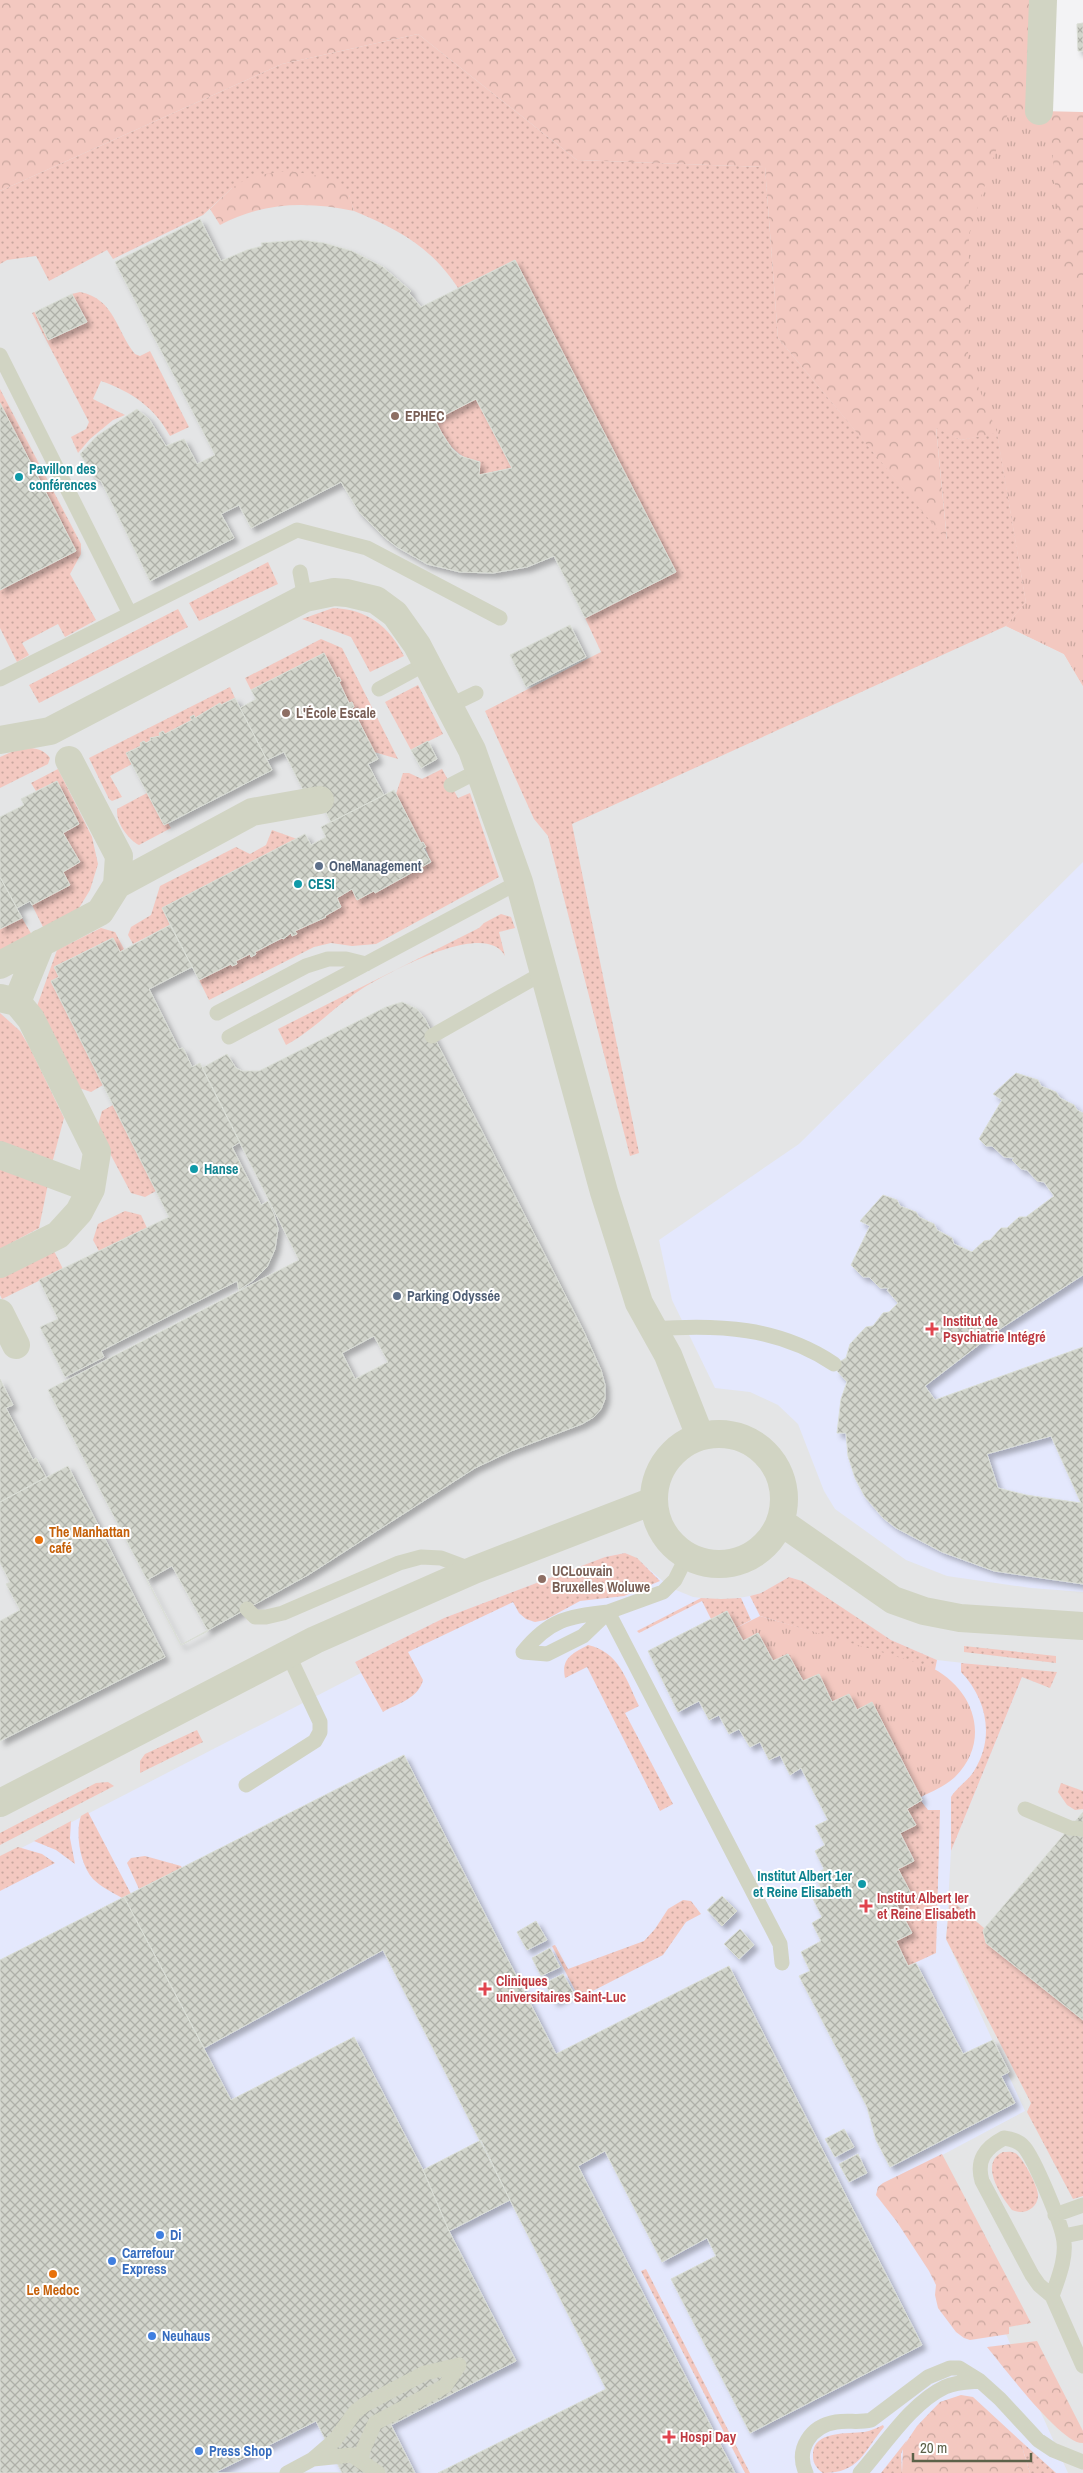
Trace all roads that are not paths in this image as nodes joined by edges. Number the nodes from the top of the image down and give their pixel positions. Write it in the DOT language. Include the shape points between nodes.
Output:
graph roads {
  1 [pos="1043,0"];
  2 [pos="1039,111"];
  3 [pos="0,355"];
  4 [pos="130,614"];
  5 [pos="500,618"];
  6 [pos="426,663"];
  7 [pos="0,680"];
  8 [pos="379,689"];
  9 [pos="476,693"];
  10 [pos="449,706"];
  11 [pos="0,740"];
  12 [pos="69,760"];
  13 [pos="480,770"];
  14 [pos="451,785"];
  15 [pos="320,800"];
  16 [pos="520,882"];
  17 [pos="117,885"];
  18 [pos="41,943"];
  19 [pos="366,964"];
  20 [pos="0,966"];
  21 [pos="543,973"];
  22 [pos="9,1000"];
  23 [pos="216,1013"];
  24 [pos="432,1036"];
  25 [pos="228,1037"];
  26 [pos="0,1155"];
  27 [pos="91,1189"];
  28 [pos="0,1264"];
  29 [pos="0,1314"];
  30 [pos="654,1330"];
  31 [pos="16,1345"];
  32 [pos="834,1364"];
  33 [pos="700,1436"];
  34 [pos="653,1501"];
  35 [pos="780,1522"];
  36 [pos="687,1556"];
  37 [pos="474,1570"];
  38 [pos="246,1609"];
  39 [pos="608,1612"];
  40 [pos="1083,1626"];
  41 [pos="288,1654"];
  42 [pos="246,1785"];
  43 [pos="0,1803"];
  44 [pos="1025,1809"];
  45 [pos="1083,1829"];
  46 [pos="782,1964"];
  47 [pos="1083,2205"];
  48 [pos="1055,2215"];
  49 [pos="1083,2232"];
  50 [pos="1064,2236"];
  51 [pos="1052,2296"];
  52 [pos="1083,2366"];
  53 [pos="980,2381"];
  54 [pos="313,2460"];
  55 [pos="362,2460"];
  56 [pos="1083,2462"];
  57 [pos="287,2473"];
  58 [pos="378,2473"];
  59 [pos="806,2473"];
  60 [pos="860,2473"];
  1 -- 2 [label="street"];
  3 -- 4 [label="lane"];
  4 -- 5 [label="lane" via="297,530 367,548"];
  4 -- 7 [label="lane"];
  6 -- 8 [label="lane"];
  6 -- 10 [label="street"];
  6 -- 11 [label="street" via="403,623 376,600 302,585 50,731"];
  9 -- 10 [label="lane"];
  10 -- 13 [label="street"];
  12 -- 17 [label="street" via="119,856"];
  13 -- 14 [label="lane"];
  13 -- 16 [label="street"];
  15 -- 17 [label="street" via="252,812"];
  16 -- 19 [label="lane"];
  16 -- 21 [label="street"];
  17 -- 18 [label="street" via="100,912"];
  18 -- 20 [label="street"];
  18 -- 22 [label="street"];
  19 -- 23 [label="lane" via="328,959 306,966"];
  19 -- 25 [label="lane"];
  21 -- 24 [label="lane"];
  21 -- 30 [label="street" via="604,1192 639,1303"];
  22 -- 27 [label="street" via="31,1019 97,1152"];
  26 -- 27 [label="street"];
  27 -- 28 [label="street" via="79,1212 58,1235"];
  29 -- 31 [label="street"];
  30 -- 32 [label="lane" via="699,1326 740,1328 783,1339 814,1351"];
  30 -- 33 [label="street" via="668,1355"];
  33 -- 34 [label="street" via="671,1454 661,1468"];
  33 -- 35 [label="street" via="741,1436 760,1446 774,1462 783,1481 785,1502"];
  34 -- 36 [label="street" via="658,1523 670,1542"];
  34 -- 37 [label="street"];
  35 -- 36 [label="street" via="769,1542 752,1556 731,1564 708,1564"];
  35 -- 40 [label="street" via="893,1600 924,1611 960,1618"];
  36 -- 39 [label="lane" via="675,1580 664,1592"];
  37 -- 38 [label="lane" via="441,1558 422,1557 399,1563 283,1613 254,1617"];
  37 -- 41 [label="street"];
  39 -- 39 [label="lane" via="572,1616 538,1635 523,1652 547,1654 583,1636"];
  39 -- 46 [label="lane" via="780,1944"];
  41 -- 42 [label="lane" via="318,1714 320,1732 314,1741"];
  41 -- 43 [label="street"];
  44 -- 45 [label="lane" via="1070,1828"];
  47 -- 48 [label="lane"];
  48 -- 50 [label="lane"];
  48 -- 51 [label="lane" via="1032,2157 1023,2146 1004,2138 986,2151 980,2162 982,2181 1032,2275"];
  49 -- 50 [label="lane"];
  50 -- 51 [label="lane" via="1062,2265"];
  51 -- 52 [label="lane"];
  53 -- 56 [label="lane" via="1038,2440"];
  53 -- 59 [label="lane" via="959,2368 950,2368 920,2382 871,2420 839,2422 819,2428 805,2444 801,2455"];
  53 -- 60 [label="lane" via="957,2383 930,2396 896,2428"];
  54 -- 55 [label="lane" via="352,2455"];
  54 -- 55 [label="lane" via="364,2405 425,2373 459,2365 445,2386 375,2423"];
  54 -- 57 [label="lane"];
  55 -- 58 [label="lane"];
}
